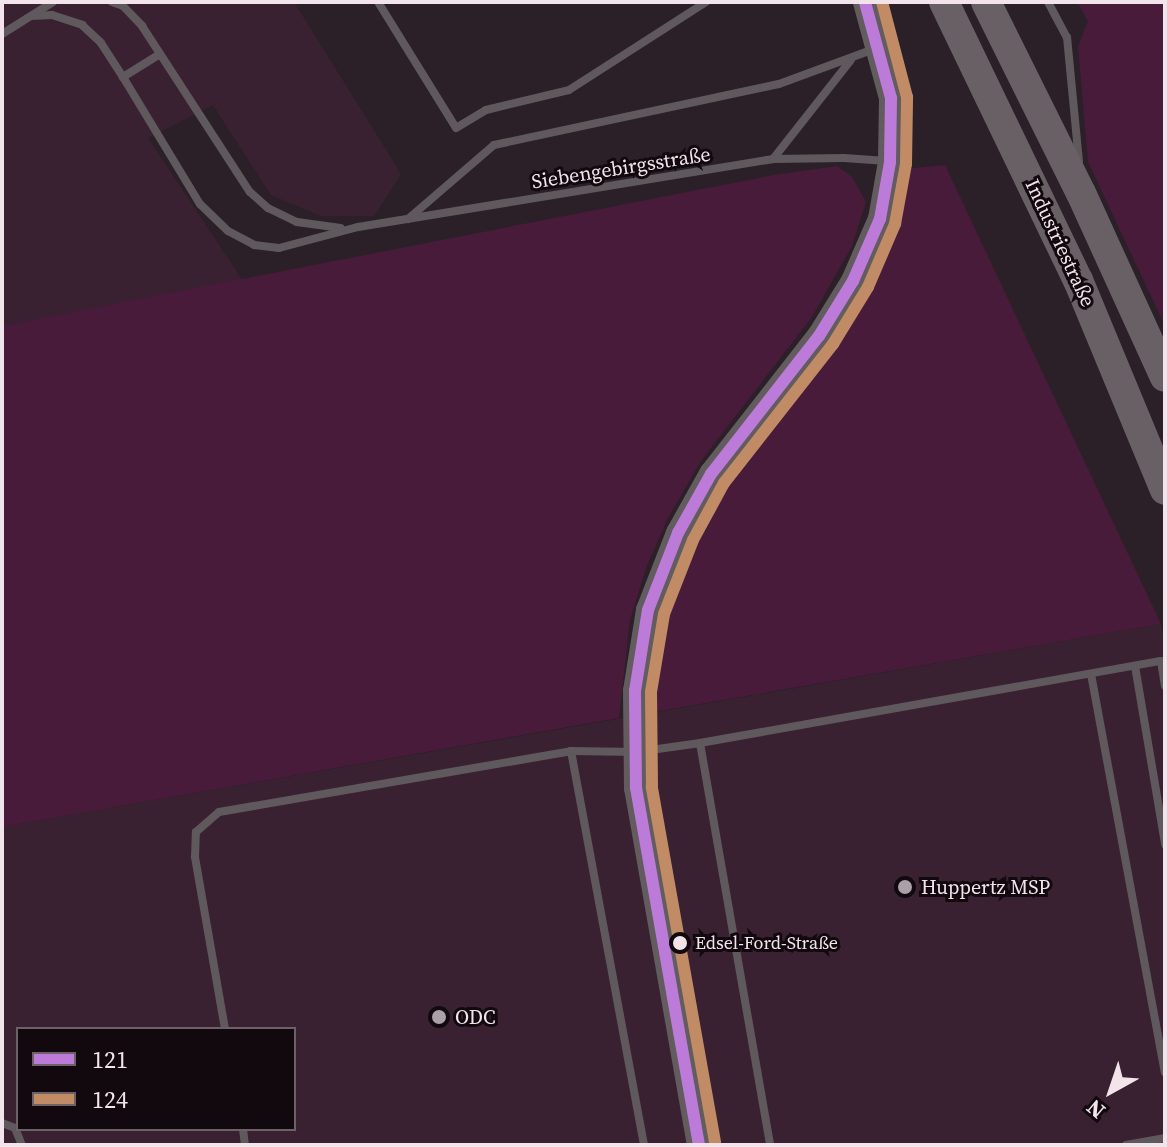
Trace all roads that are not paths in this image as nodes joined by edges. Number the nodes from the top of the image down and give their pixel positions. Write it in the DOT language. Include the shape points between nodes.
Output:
graph roads {
  1 [pos="53,2"];
  2 [pos="112,2"];
  3 [pos="378,2"];
  4 [pos="706,2"];
  5 [pos="865,2"];
  6 [pos="944,2"];
  7 [pos="986,2"];
  8 [pos="1048,2"];
  9 [pos="32,16"];
  10 [pos="2,34"];
  11 [pos="878,48"];
  12 [pos="160,54"];
  13 [pos="851,60"];
  14 [pos="123,77"];
  15 [pos="773,159"];
  16 [pos="890,162"];
  17 [pos="1081,193"];
  18 [pos="408,219"];
  19 [pos="358,227"];
  20 [pos="1165,377"];
  21 [pos="1165,490"];
  22 [pos="1135,666"];
  23 [pos="1091,674"];
  24 [pos="1165,686"];
  25 [pos="700,743"];
  26 [pos="571,751"];
  27 [pos="636,752"];
  28 [pos="1165,844"];
  29 [pos="225,1027"];
  30 [pos="1165,1072"];
  31 [pos="1165,1138"];
  32 [pos="644,1145"];
  33 [pos="699,1145"];
  34 [pos="770,1145"];
  35 [pos="1126,1145"];
  1 -- 9 [label="lane"];
  2 -- 12 [label="lane" via="142,26"];
  3 -- 4 [label="lane" via="456,128 486,110 569,90"];
  5 -- 11 [label="street"];
  6 -- 21 [label="highway, Industriestraße" via="1078,280"];
  7 -- 17 [label="highway, Industriestraße"];
  8 -- 17 [label="lane" via="1067,37"];
  9 -- 10 [label="lane"];
  9 -- 14 [label="lane" via="52,15 82,25"];
  11 -- 13 [label="lane"];
  11 -- 16 [label="street" via="891,98"];
  12 -- 14 [label="lane"];
  12 -- 19 [label="lane" via="232,168 268,208 297,222"];
  13 -- 15 [label="lane"];
  13 -- 18 [label="lane" via="779,84 494,145"];
  14 -- 19 [label="lane" via="200,204 228,231 254,245 279,248"];
  15 -- 16 [label="lane, Siebengebirgsstraße"];
  15 -- 18 [label="lane, Siebengebirgsstraße"];
  16 -- 27 [label="street" via="880,219 853,281 819,336 711,474 678,533 648,610 635,691"];
  17 -- 20 [label="highway, Industriestraße"];
  18 -- 19 [label="lane, Siebengebirgsstraße"];
  22 -- 23 [label="lane"];
  22 -- 24 [label="lane" via="1161,661"];
  22 -- 28 [label="lane"];
  23 -- 25 [label="lane"];
  23 -- 30 [label="lane"];
  25 -- 27 [label="lane"];
  25 -- 34 [label="lane"];
  26 -- 27 [label="lane"];
  26 -- 29 [label="lane" via="219,812 196,832 195,857"];
  26 -- 32 [label="lane"];
  27 -- 33 [label="street" via="636,788"];
  31 -- 35 [label="lane"];
}
